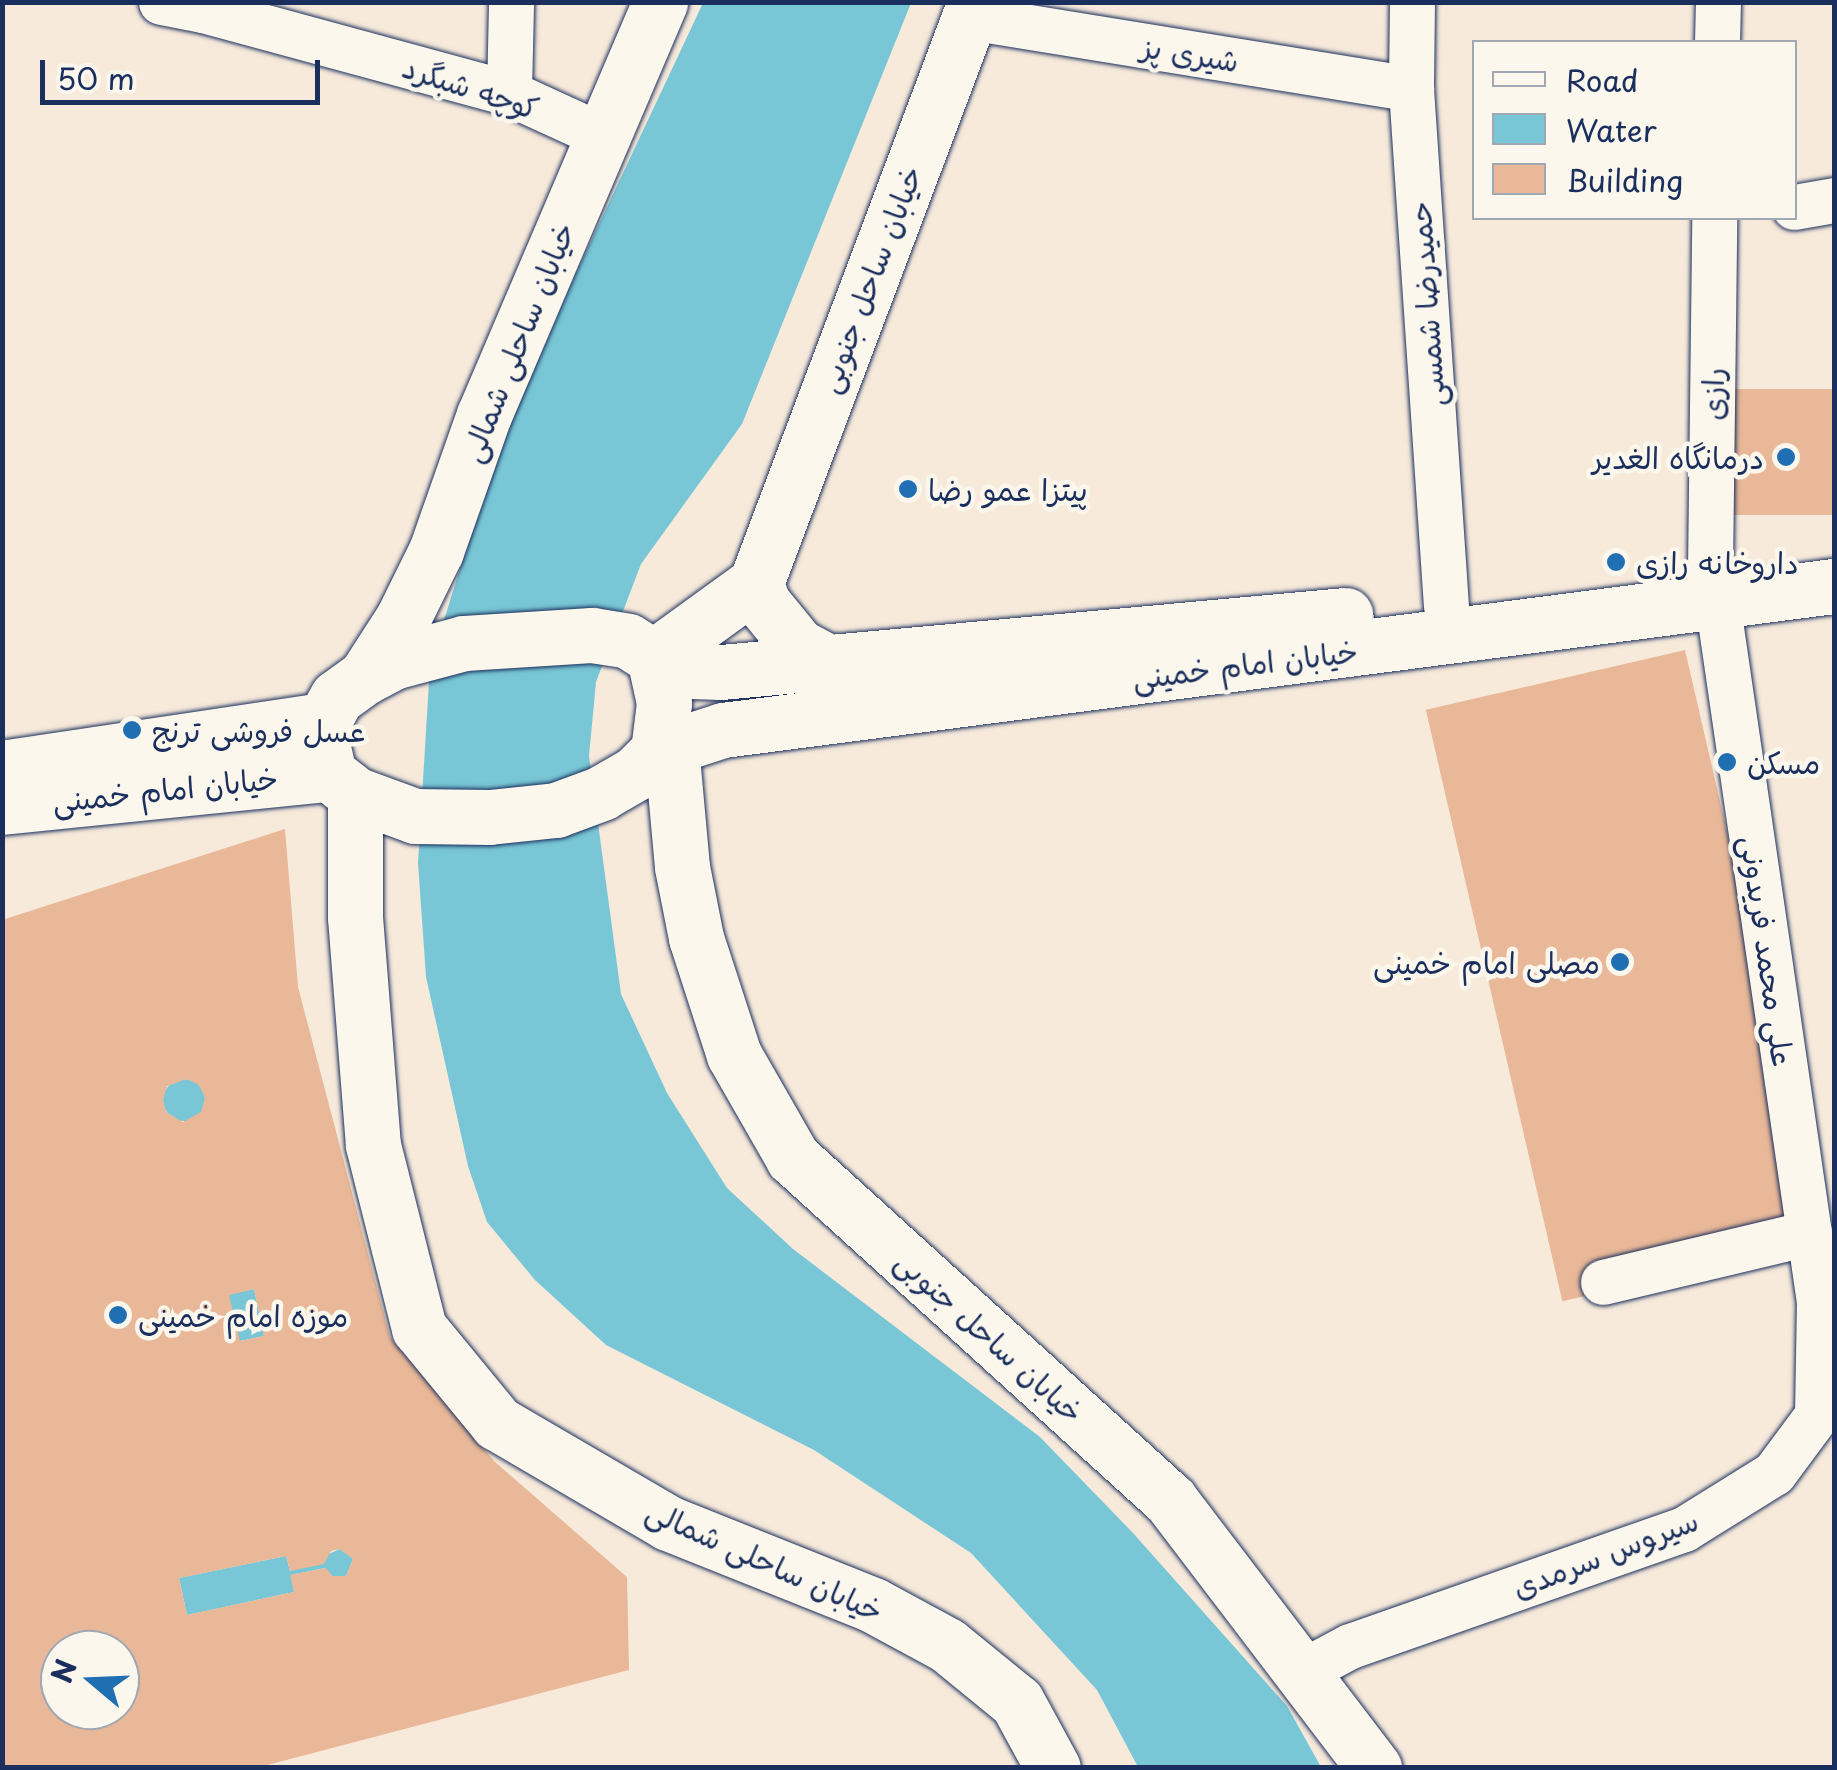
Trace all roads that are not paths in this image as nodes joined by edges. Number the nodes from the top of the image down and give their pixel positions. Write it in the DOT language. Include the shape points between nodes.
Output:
graph roads {
  1 [pos="161,2"];
  2 [pos="511,2"];
  3 [pos="660,2"];
  4 [pos="1412,2"];
  5 [pos="1718,2"];
  6 [pos="972,10"];
  7 [pos="1717,40"];
  8 [pos="1412,89"];
  9 [pos="509,93"];
  10 [pos="603,136"];
  11 [pos="1834,200"];
  12 [pos="1797,206"];
  13 [pos="1722,220"];
  14 [pos="1834,555"];
  15 [pos="760,569"];
  16 [pos="1714,585"];
  17 [pos="1834,586"];
  18 [pos="1446,606"];
  19 [pos="640,652"];
  20 [pos="828,662"];
  21 [pos="379,669"];
  22 [pos="324,720"];
  23 [pos="665,749"];
  24 [pos="2,768"];
  25 [pos="358,793"];
  26 [pos="599,794"];
  27 [pos="2,807"];
  28 [pos="682,867"];
  29 [pos="1808,1233"];
  30 [pos="1603,1282"];
  31 [pos="1827,1303"];
  32 [pos="1300,1672"];
  33 [pos="1053,1768"];
  34 [pos="1374,1768"];
  1 -- 9 [label="street, کوچه شبگرد"];
  2 -- 9 [label="street"];
  3 -- 10 [label="main road, خیابان ساحلی شمالی"];
  4 -- 8 [label="street, حمیدرضا شمسی"];
  5 -- 7 [label="street"];
  6 -- 8 [label="street, شیری پز"];
  6 -- 15 [label="main road, خیابان ساحل جنوبی"];
  8 -- 18 [label="street, حمیدرضا شمسی"];
  9 -- 10 [label="street, کوچه شبگرد"];
  10 -- 21 [label="main road, خیابان ساحلی شمالی" via="484,415 436,551"];
  11 -- 12 [label="street"];
  13 -- 16 [label="street, رازی"];
  14 -- 16 [label="main road, خیابان امام خمینی"];
  15 -- 19 [label="main road" via="728,566"];
  15 -- 20 [label="main road" via="764,603 798,646"];
  16 -- 17 [label="main road, خیابان امام خمینی"];
  16 -- 18 [label="main road, خیابان امام خمینی"];
  16 -- 23 [label="main road, خیابان امام خمینی" via="723,730"];
  16 -- 29 [label="street, علی محمد فریدونی"];
  18 -- 20 [label="main road, خیابان امام خمینی"];
  19 -- 20 [label="main road, خیابان امام خمینی" via="721,672"];
  19 -- 21 [label="main road, خیابان امام خمینی" via="592,634 464,643"];
  19 -- 23 [label="main road, خیابان ساحل جنوبی" via="664,703"];
  21 -- 22 [label="main road, خیابان ساحلی شمالی" via="337,697"];
  22 -- 24 [label="main road, خیابان امام خمینی"];
  22 -- 25 [label="main road, خیابان ساحلی شمالی" via="322,748"];
  23 -- 26 [label="main road, خیابان امام خمینی"];
  23 -- 28 [label="main road, خیابان ساحل جنوبی"];
  25 -- 26 [label="main road, خیابان امام خمینی" via="415,816 489,817 556,810"];
  25 -- 27 [label="main road, خیابان امام خمینی"];
  25 -- 33 [label="main road, خیابان ساحلی شمالی" via="355,918 374,1145 418,1328 498,1423 668,1523 873,1605 947,1645 1017,1702"];
  26 -- 28 [label="main road"];
  28 -- 32 [label="main road, خیابان ساحل جنوبی" via="696,938 734,1055 793,1158 1170,1500"];
  29 -- 30 [label="street"];
  29 -- 31 [label="street, علی محمد فریدونی"];
  31 -- 32 [label="street, سیروس سرمدی" via="1817,1415 1774,1473 1684,1529 1350,1646"];
  32 -- 34 [label="main road, خیابان ساحل جنوبی"];
}
